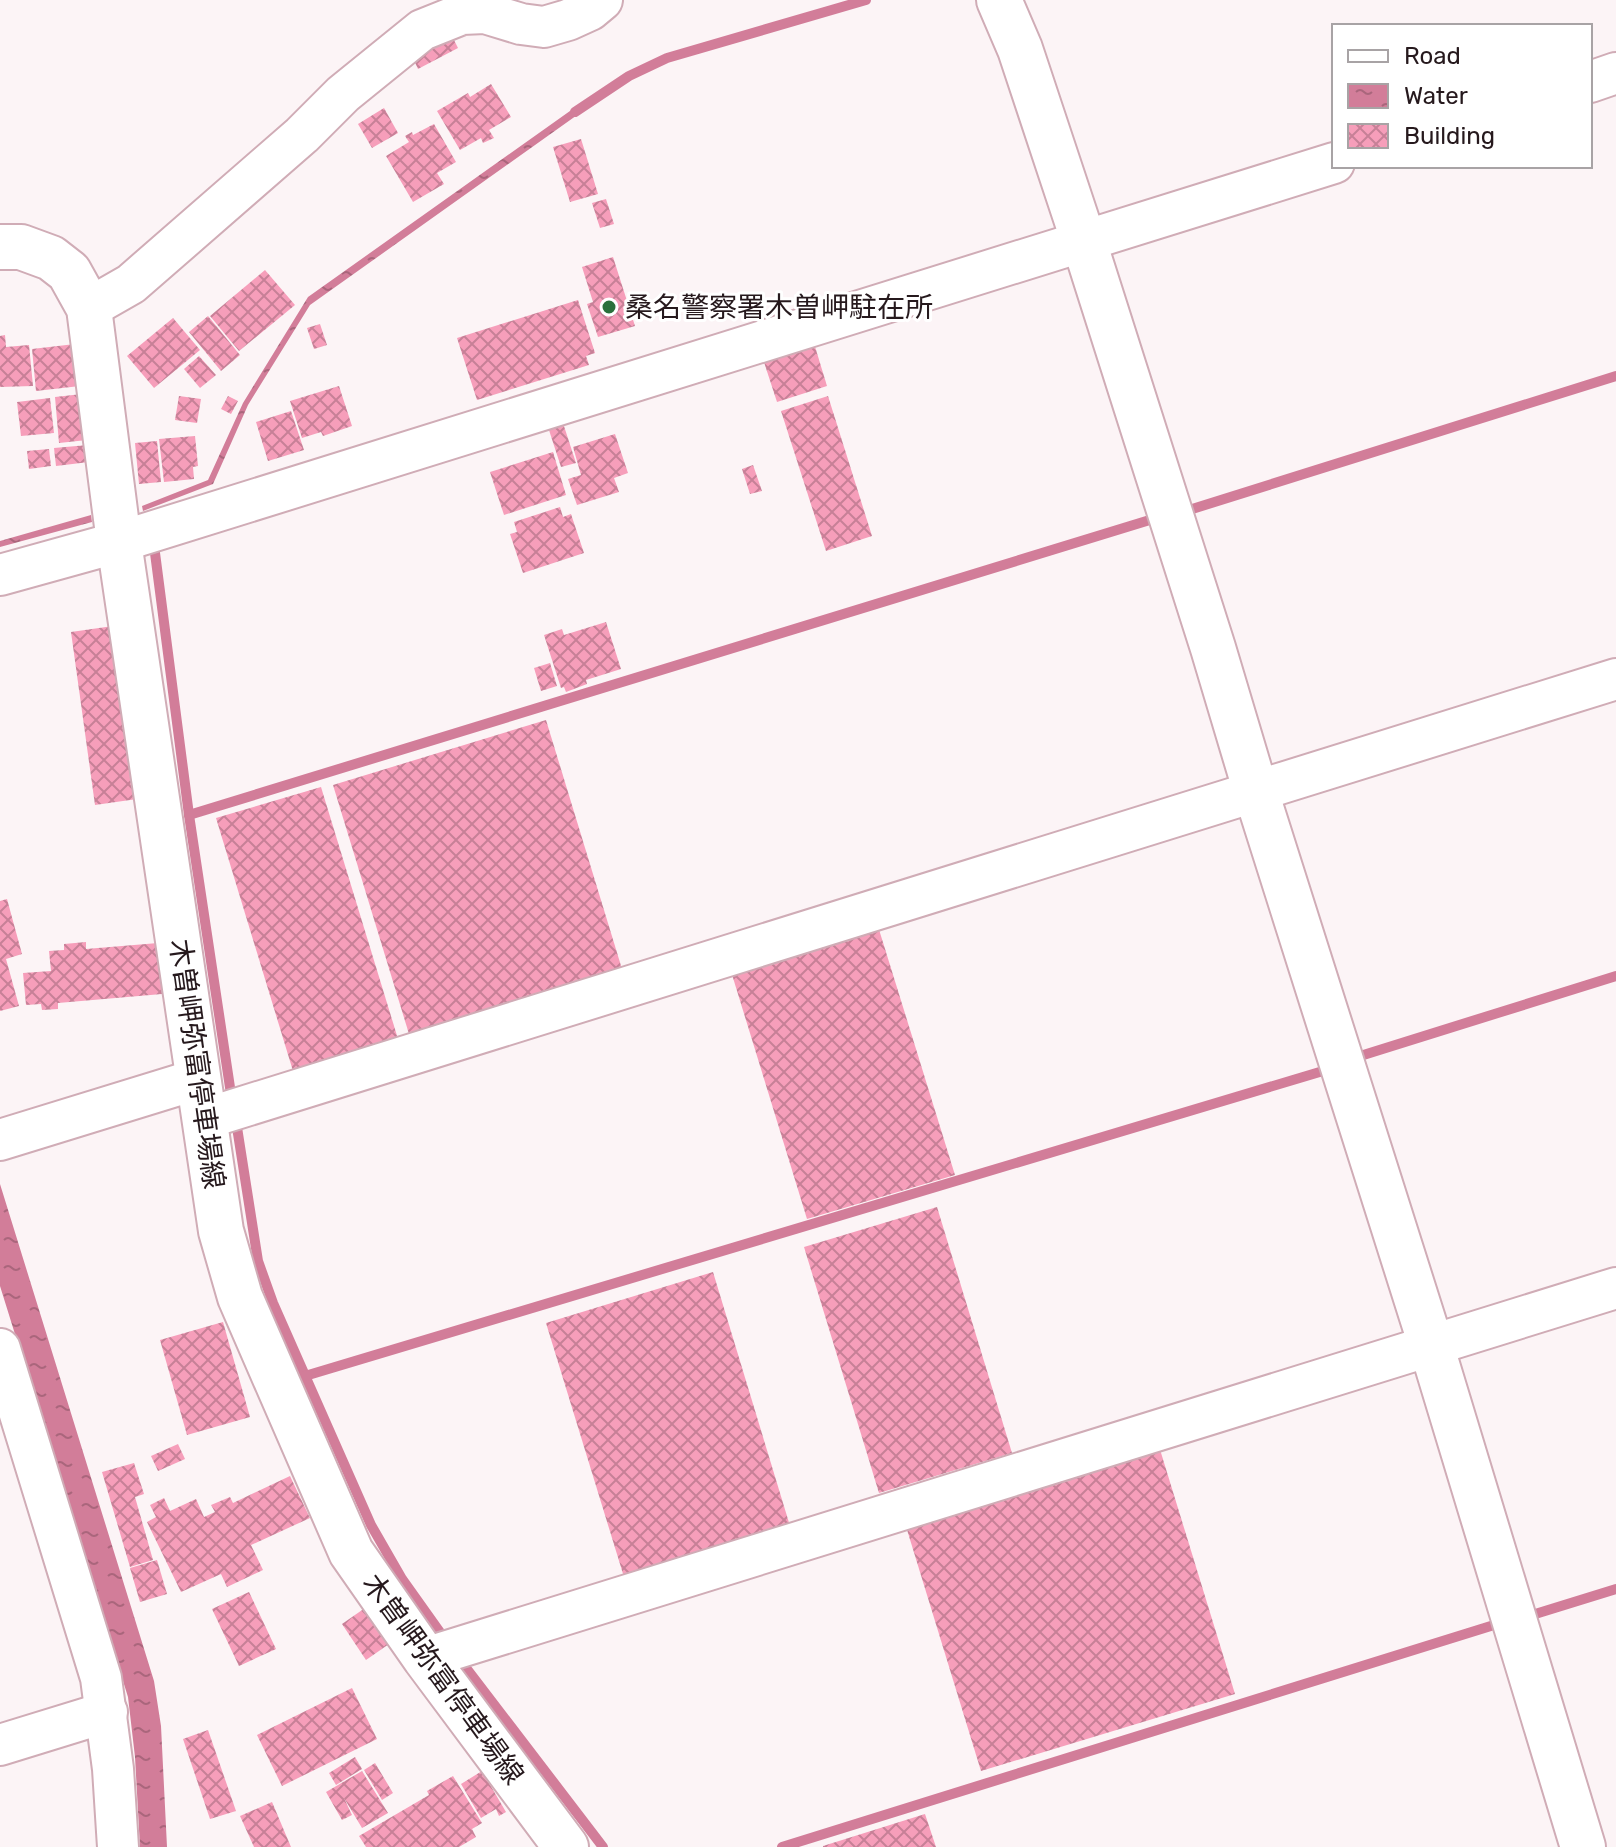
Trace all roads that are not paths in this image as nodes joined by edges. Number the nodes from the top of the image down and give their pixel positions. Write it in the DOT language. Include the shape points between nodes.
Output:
graph roads {
  1 [pos="602,0"];
  2 [pos="999,0"];
  3 [pos="1616,73"];
  4 [pos="1592,81"];
  5 [pos="1332,164"];
  6 [pos="1084,242"];
  7 [pos="0,247"];
  8 [pos="89,308"];
  9 [pos="119,542"];
  10 [pos="0,575"];
  11 [pos="1616,679"];
  12 [pos="1256,792"];
  13 [pos="201,1099"];
  14 [pos="0,1140"];
  15 [pos="1616,1288"];
  16 [pos="1431,1345"];
  17 [pos="0,1349"];
  18 [pos="425,1658"];
  19 [pos="107,1712"];
  20 [pos="0,1745"];
  21 [pos="118,1847"];
  22 [pos="566,1847"];
  23 [pos="1583,1847"];
  1 -- 8 [label="street" via="590,10 544,27 485,13 462,14 422,30 131,284"];
  2 -- 6 [label="street"];
  3 -- 4 [label="street"];
  5 -- 6 [label="street"];
  6 -- 9 [label="street"];
  6 -- 12 [label="street"];
  7 -- 8 [label="street, 木曽岬弥富停車場線" via="21,247 51,258 69,272"];
  8 -- 9 [label="street, 木曽岬弥富停車場線"];
  9 -- 10 [label="street"];
  9 -- 13 [label="street, 木曽岬弥富停車場線"];
  11 -- 12 [label="street"];
  12 -- 13 [label="street"];
  12 -- 16 [label="street"];
  13 -- 14 [label="street"];
  13 -- 18 [label="street, 木曽岬弥富停車場線" via="221,1231 240,1297 351,1552"];
  15 -- 16 [label="street"];
  16 -- 18 [label="street"];
  16 -- 23 [label="street"];
  17 -- 19 [label="street"];
  18 -- 22 [label="street, 木曽岬弥富停車場線"];
  19 -- 20 [label="street"];
  19 -- 21 [label="street"];
}
